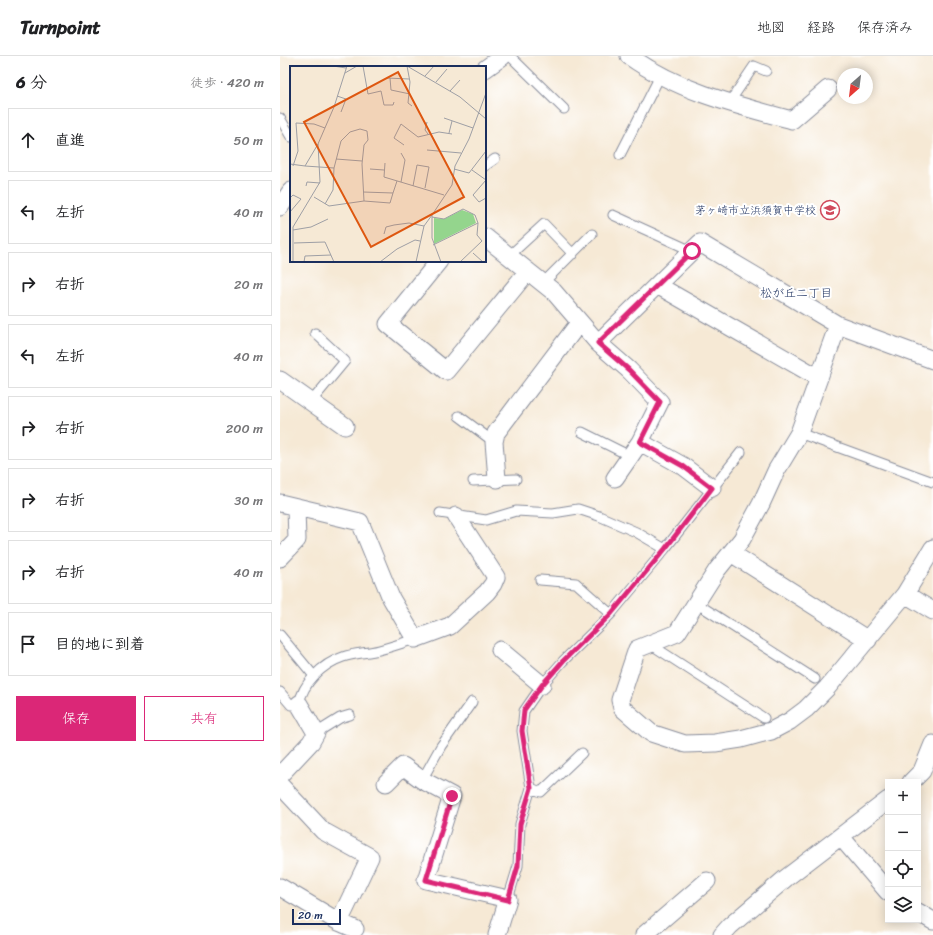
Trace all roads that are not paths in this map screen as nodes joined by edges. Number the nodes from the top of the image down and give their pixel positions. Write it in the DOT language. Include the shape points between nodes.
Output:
graph roads {
  1 [pos="503,56"];
  2 [pos="510,56"];
  3 [pos="629,56"];
  4 [pos="486,68"];
  5 [pos="766,71"];
  6 [pos="660,76"];
  7 [pos="828,89"];
  8 [pos="729,103"];
  9 [pos="564,109"];
  10 [pos="280,118"];
  11 [pos="290,135"];
  12 [pos="620,155"];
  13 [pos="495,159"];
  14 [pos="486,165"];
  15 [pos="290,192"];
  16 [pos="280,207"];
  17 [pos="613,215"];
  18 [pos="592,234"];
  19 [pos="486,238"];
  20 [pos="692,251"];
  21 [pos="572,254"];
  22 [pos="509,256"];
  23 [pos="438,262"];
  24 [pos="528,271"];
  25 [pos="543,283"];
  26 [pos="657,285"];
  27 [pos="579,323"];
  28 [pos="838,325"];
  29 [pos="315,333"];
  30 [pos="598,343"];
  31 [pos="933,360"];
  32 [pos="819,378"];
  33 [pos="280,380"];
  34 [pos="311,402"];
  35 [pos="459,416"];
  36 [pos="345,426"];
  37 [pos="582,432"];
  38 [pos="799,434"];
  39 [pos="494,442"];
  40 [pos="640,442"];
  41 [pos="741,452"];
  42 [pos="630,456"];
  43 [pos="615,478"];
  44 [pos="496,479"];
  45 [pos="516,479"];
  46 [pos="473,481"];
  47 [pos="933,482"];
  48 [pos="712,488"];
  49 [pos="280,503"];
  50 [pos="296,508"];
  51 [pos="440,513"];
  52 [pos="456,516"];
  53 [pos="933,548"];
  54 [pos="665,549"];
  55 [pos="731,553"];
  56 [pos="280,558"];
  57 [pos="540,580"];
  58 [pos="904,594"];
  59 [pos="696,603"];
  60 [pos="933,610"];
  61 [pos="611,614"];
  62 [pos="280,635"];
  63 [pos="415,639"];
  64 [pos="868,640"];
  65 [pos="650,644"];
  66 [pos="500,650"];
  67 [pos="314,676"];
  68 [pos="815,679"];
  69 [pos="542,685"];
  70 [pos="280,692"];
  71 [pos="472,702"];
  72 [pos="299,704"];
  73 [pos="350,714"];
  74 [pos="764,718"];
  75 [pos="316,733"];
  76 [pos="933,744"];
  77 [pos="582,753"];
  78 [pos="922,772"];
  79 [pos="280,774"];
  80 [pos="422,780"];
  81 [pos="386,782"];
  82 [pos="280,786"];
  83 [pos="531,788"];
  84 [pos="885,802"];
  85 [pos="841,837"];
  86 [pos="707,881"];
  87 [pos="280,887"];
  88 [pos="885,888"];
  89 [pos="508,900"];
  90 [pos="921,914"];
  91 [pos="933,921"];
  92 [pos="339,922"];
  93 [pos="355,929"];
  94 [pos="497,935"];
  95 [pos="644,935"];
  96 [pos="722,935"];
  1 -- 4 [label="street"];
  2 -- 9 [label="lane"];
  3 -- 6 [label="street"];
  5 -- 8 [label="lane" via="754,66"];
  6 -- 8 [label="street"];
  6 -- 12 [label="lane"];
  7 -- 8 [label="street" via="792,120"];
  10 -- 11 [label="lane"];
  13 -- 14 [label="lane"];
  15 -- 16 [label="street"];
  17 -- 20 [label="lane"];
  18 -- 21 [label="lane"];
  19 -- 22 [label="street"];
  20 -- 26 [label="street"];
  20 -- 28 [label="street" via="700,243"];
  21 -- 22 [label="lane" via="544,224"];
  21 -- 25 [label="lane"];
  22 -- 24 [label="street"];
  23 -- 24 [label="street" via="388,324 446,371"];
  24 -- 25 [label="street"];
  25 -- 27 [label="street" via="554,292"];
  26 -- 30 [label="street"];
  26 -- 32 [label="street"];
  27 -- 30 [label="street"];
  27 -- 39 [label="street" via="496,433"];
  28 -- 31 [label="street"];
  28 -- 32 [label="street"];
  29 -- 34 [label="lane" via="345,361"];
  30 -- 40 [label="street" via="660,402"];
  32 -- 38 [label="street"];
  33 -- 34 [label="street"];
  34 -- 36 [label="street"];
  35 -- 39 [label="lane"];
  37 -- 42 [label="lane"];
  38 -- 47 [label="lane"];
  38 -- 55 [label="street" via="776,471 742,539"];
  39 -- 44 [label="street"];
  40 -- 42 [label="street"];
  40 -- 48 [label="street" via="683,466"];
  41 -- 48 [label="lane"];
  42 -- 43 [label="street"];
  44 -- 45 [label="lane"];
  44 -- 46 [label="lane"];
  48 -- 54 [label="lane"];
  49 -- 50 [label="street"];
  50 -- 56 [label="street" via="297,540"];
  50 -- 63 [label="street" via="360,522 391,598"];
  51 -- 52 [label="lane"];
  52 -- 54 [label="lane" via="486,520 516,511 553,513 578,509 636,532"];
  52 -- 63 [label="street" via="496,577 493,584 450,626"];
  53 -- 58 [label="street"];
  54 -- 61 [label="lane"];
  55 -- 59 [label="street"];
  55 -- 64 [label="street"];
  57 -- 61 [label="lane" via="576,583"];
  58 -- 60 [label="street"];
  58 -- 64 [label="street"];
  59 -- 65 [label="street" via="677,633"];
  59 -- 68 [label="lane"];
  61 -- 69 [label="lane"];
  62 -- 67 [label="lane"];
  63 -- 67 [label="lane" via="378,650 344,656 329,663"];
  64 -- 65 [label="street" via="827,688 790,721 771,731 741,739 685,744 651,733 622,708 620,700 637,649"];
  65 -- 74 [label="lane"];
  66 -- 69 [label="street"];
  67 -- 72 [label="lane" via="301,695"];
  69 -- 83 [label="lane" via="524,710 522,731"];
  70 -- 72 [label="lane" via="291,705"];
  71 -- 80 [label="lane" via="441,746"];
  72 -- 75 [label="street"];
  73 -- 75 [label="lane"];
  75 -- 79 [label="street" via="312,742"];
  76 -- 78 [label="street"];
  77 -- 83 [label="lane" via="541,792"];
  80 -- 81 [label="street" via="403,766"];
  80 -- 89 [label="street" via="452,796 426,880"];
  82 -- 92 [label="street" via="323,831 370,857"];
  83 -- 89 [label="lane" via="520,824 518,866"];
  84 -- 85 [label="street"];
  85 -- 88 [label="street"];
  85 -- 96 [label="street" via="786,878"];
  86 -- 95 [label="street"];
  87 -- 92 [label="street"];
  89 -- 94 [label="street"];
  90 -- 91 [label="street"];
  92 -- 93 [label="street"];
}
